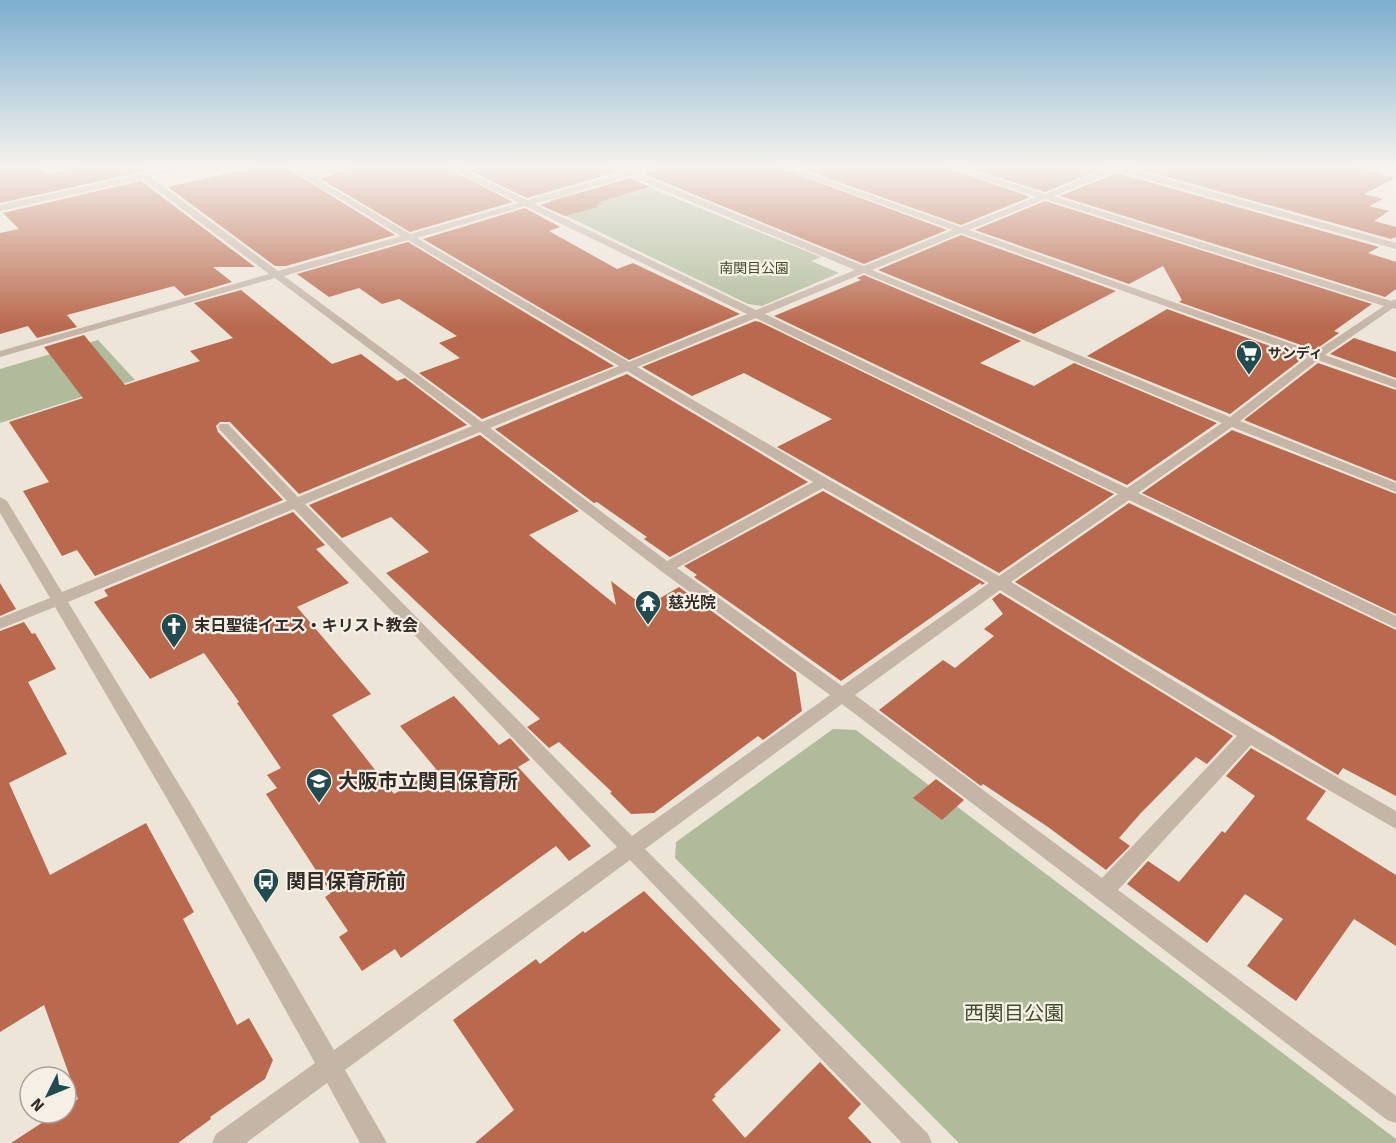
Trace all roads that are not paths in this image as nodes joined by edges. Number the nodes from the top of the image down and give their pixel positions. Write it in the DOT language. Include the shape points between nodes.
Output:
graph roads {
  1 [pos="204,220"];
  2 [pos="383,220"];
  3 [pos="470,220"];
  4 [pos="560,220"];
  5 [pos="745,220"];
  6 [pos="935,220"];
  7 [pos="985,220"];
  8 [pos="1124,220"];
  9 [pos="1305,220"];
  10 [pos="962,230"];
  11 [pos="412,237"];
  12 [pos="1396,246"];
  13 [pos="864,270"];
  14 [pos="274,275"];
  15 [pos="1395,305"];
  16 [pos="756,314"];
  17 [pos="0,354"];
  18 [pos="1316,356"];
  19 [pos="631,366"];
  20 [pos="1396,384"];
  21 [pos="1231,422"];
  22 [pos="224,427"];
  23 [pos="483,428"];
  24 [pos="823,482"];
  25 [pos="1396,488"];
  26 [pos="1126,493"];
  27 [pos="0,501"];
  28 [pos="294,503"];
  29 [pos="666,568"];
  30 [pos="999,582"];
  31 [pos="58,600"];
  32 [pos="1396,623"];
  33 [pos="0,624"];
  34 [pos="843,695"];
  35 [pos="1249,735"];
  36 [pos="1396,821"];
  37 [pos="632,849"];
  38 [pos="1102,892"];
  39 [pos="329,1067"];
  40 [pos="1396,1111"];
  41 [pos="225,1143"];
  42 [pos="374,1143"];
  43 [pos="919,1143"];
  1 -- 14 [label="street"];
  2 -- 11 [label="street"];
  3 -- 11 [label="street"];
  4 -- 16 [label="street"];
  5 -- 13 [label="street"];
  6 -- 10 [label="street"];
  7 -- 10 [label="street"];
  8 -- 15 [label="street"];
  9 -- 12 [label="street"];
  10 -- 13 [label="street"];
  10 -- 18 [label="street"];
  11 -- 14 [label="street"];
  11 -- 19 [label="street"];
  13 -- 16 [label="street"];
  13 -- 21 [label="street"];
  14 -- 17 [label="street"];
  14 -- 23 [label="street"];
  15 -- 18 [label="street"];
  16 -- 19 [label="street"];
  16 -- 26 [label="street"];
  18 -- 20 [label="street"];
  18 -- 21 [label="street"];
  19 -- 23 [label="street"];
  19 -- 24 [label="street"];
  21 -- 25 [label="street"];
  21 -- 26 [label="street"];
  22 -- 28 [label="street"];
  23 -- 28 [label="street"];
  23 -- 29 [label="street"];
  24 -- 29 [label="street"];
  24 -- 30 [label="street"];
  26 -- 30 [label="street"];
  26 -- 32 [label="street"];
  27 -- 31 [label="street"];
  28 -- 31 [label="street"];
  28 -- 37 [label="street"];
  29 -- 34 [label="street"];
  30 -- 34 [label="street"];
  30 -- 35 [label="street"];
  31 -- 33 [label="street"];
  31 -- 39 [label="street" via="187,815"];
  34 -- 37 [label="street"];
  34 -- 38 [label="street"];
  35 -- 36 [label="street"];
  35 -- 38 [label="street"];
  37 -- 39 [label="street"];
  37 -- 43 [label="street"];
  38 -- 40 [label="street"];
  39 -- 41 [label="street"];
  39 -- 42 [label="street"];
}
